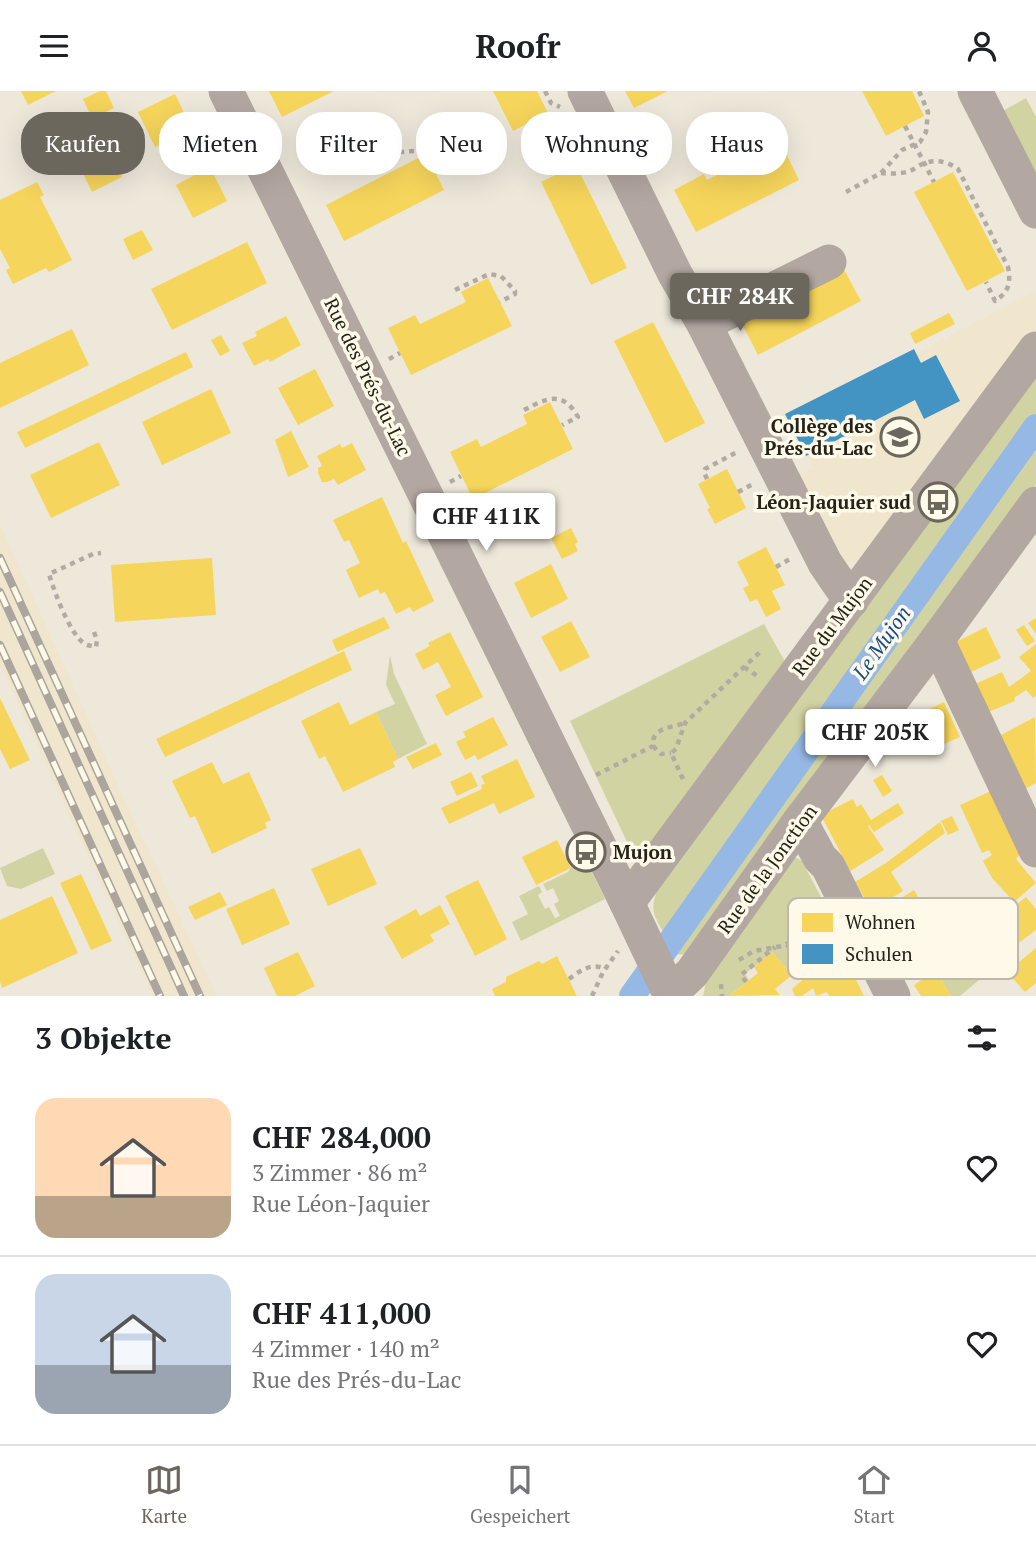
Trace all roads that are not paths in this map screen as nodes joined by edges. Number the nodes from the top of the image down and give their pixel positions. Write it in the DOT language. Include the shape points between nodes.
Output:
graph roads {
  1 [pos="226,91"];
  2 [pos="585,91"];
  3 [pos="975,91"];
  4 [pos="1036,211"];
  5 [pos="830,262"];
  6 [pos="704,324"];
  7 [pos="1036,349"];
  8 [pos="1036,504"];
  9 [pos="851,601"];
  10 [pos="937,641"];
  11 [pos="800,821"];
  12 [pos="1036,850"];
  13 [pos="844,898"];
  14 [pos="630,924"];
  15 [pos="884,979"];
  16 [pos="669,993"];
  17 [pos="893,996"];
  1 -- 14 [label="street, Rue des Prés-du-Lac"];
  2 -- 6 [label="street"];
  3 -- 4 [label="street"];
  5 -- 6 [label="street"];
  6 -- 9 [label="street" via="825,563"];
  7 -- 9 [label="street, Rue du Mujon"];
  8 -- 10 [label="street, Rue de la Jonction"];
  9 -- 14 [label="street, Rue du Mujon"];
  10 -- 11 [label="street, Rue de la Jonction"];
  10 -- 12 [label="street"];
  11 -- 13 [label="street"];
  11 -- 16 [label="street, Rue de la Jonction" via="692,973"];
  14 -- 16 [label="street, Rue des Prés-du-Lac"];
  15 -- 17 [label="street"];
}
